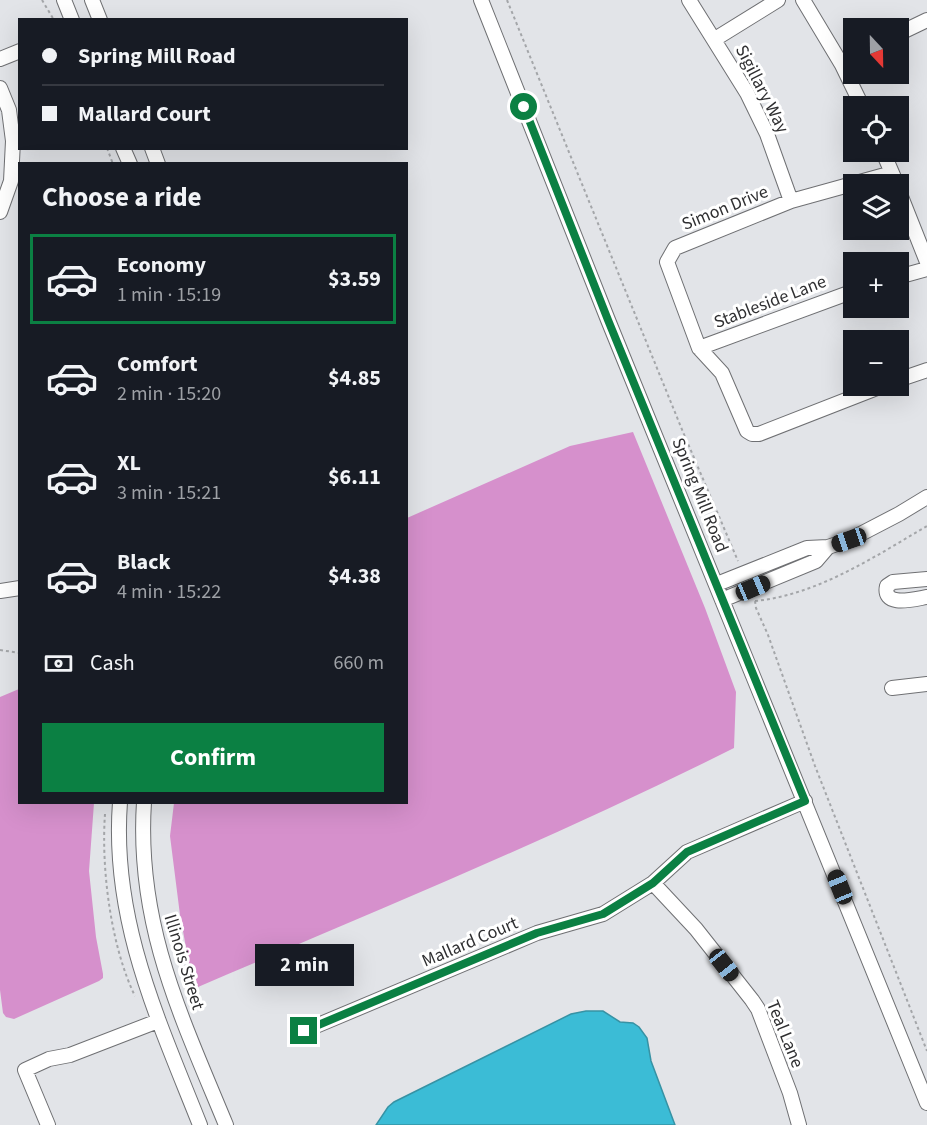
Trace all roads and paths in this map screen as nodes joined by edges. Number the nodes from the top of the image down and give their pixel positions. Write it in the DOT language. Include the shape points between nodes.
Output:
graph roads {
  1 [pos="42,0"];
  2 [pos="64,0"];
  3 [pos="92,0"];
  4 [pos="481,0"];
  5 [pos="507,0"];
  6 [pos="689,0"];
  7 [pos="778,0"];
  8 [pos="803,0"];
  9 [pos="53,18"];
  10 [pos="71,18"];
  11 [pos="98,18"];
  12 [pos="927,20"];
  13 [pos="909,29"];
  14 [pos="714,39"];
  15 [pos="18,52"];
  16 [pos="843,55"];
  17 [pos="0,59"];
  18 [pos="0,88"];
  19 [pos="13,101"];
  20 [pos="843,190"];
  21 [pos="791,201"];
  22 [pos="0,212"];
  23 [pos="909,216"];
  24 [pos="927,261"];
  25 [pos="927,269"];
  26 [pos="909,274"];
  27 [pos="843,295"];
  28 [pos="699,348"];
  29 [pos="927,370"];
  30 [pos="909,376"];
  31 [pos="856,396"];
  32 [pos="927,497"];
  33 [pos="927,526"];
  34 [pos="828,547"];
  35 [pos="747,573"];
  36 [pos="925,579"];
  37 [pos="717,584"];
  38 [pos="18,588"];
  39 [pos="0,591"];
  40 [pos="754,595"];
  41 [pos="922,598"];
  42 [pos="722,600"];
  43 [pos="0,650"];
  44 [pos="18,653"];
  45 [pos="927,684"];
  46 [pos="892,688"];
  47 [pos="805,801"];
  48 [pos="120,804"];
  49 [pos="144,804"];
  50 [pos="653,883"];
  51 [pos="158,1021"];
  52 [pos="304,1031"];
  53 [pos="927,1051"];
  54 [pos="927,1103"];
  55 [pos="48,1125"];
  56 [pos="200,1125"];
  57 [pos="226,1125"];
  58 [pos="799,1125"];
  1 -- 9 [label="path"];
  2 -- 10 [label="street"];
  3 -- 11 [label="street"];
  4 -- 37 [label="street, Spring Mill Road"];
  5 -- 35 [label="path" via="683,432 737,560"];
  6 -- 14 [label="street, Sigillary Way"];
  7 -- 14 [label="street"];
  8 -- 16 [label="street"];
  12 -- 13 [label="street"];
  14 -- 21 [label="street, Sigillary Way" via="767,134"];
  15 -- 17 [label="street"];
  18 -- 19 [label="street"];
  19 -- 22 [label="street" via="9,110 13,141 11,181"];
  20 -- 21 [label="street, Simon Drive"];
  21 -- 28 [label="street, Simon Drive" via="675,248 667,262"];
  23 -- 24 [label="street"];
  25 -- 26 [label="street"];
  27 -- 28 [label="street, Stableside Lane"];
  28 -- 31 [label="street" via="722,373 747,431 752,434"];
  29 -- 30 [label="street"];
  32 -- 34 [label="street" via="849,540"];
  33 -- 40 [label="path" via="823,583 775,599"];
  34 -- 35 [label="street" via="807,548"];
  34 -- 40 [label="street" via="816,561"];
  35 -- 37 [label="street"];
  36 -- 41 [label="street"];
  36 -- 41 [label="street" via="893,582 886,591 894,601"];
  37 -- 42 [label="street, Spring Mill Road"];
  38 -- 39 [label="street"];
  40 -- 42 [label="street"];
  40 -- 53 [label="path" via="814,765"];
  42 -- 47 [label="street, Spring Mill Road"];
  43 -- 44 [label="path"];
  45 -- 46 [label="street"];
  47 -- 50 [label="street, Mallard Court" via="687,852"];
  47 -- 54 [label="street, Spring Mill Road"];
  48 -- 51 [label="street" via="121,867 129,927"];
  49 -- 57 [label="street, Illinois Street" via="143,859 153,930 175,999"];
  50 -- 52 [label="street, Mallard Court" via="603,914 537,933"];
  50 -- 58 [label="street, Teal Lane" via="696,929 752,1000"];
  51 -- 55 [label="street" via="25,1070"];
  51 -- 56 [label="street"];
}
